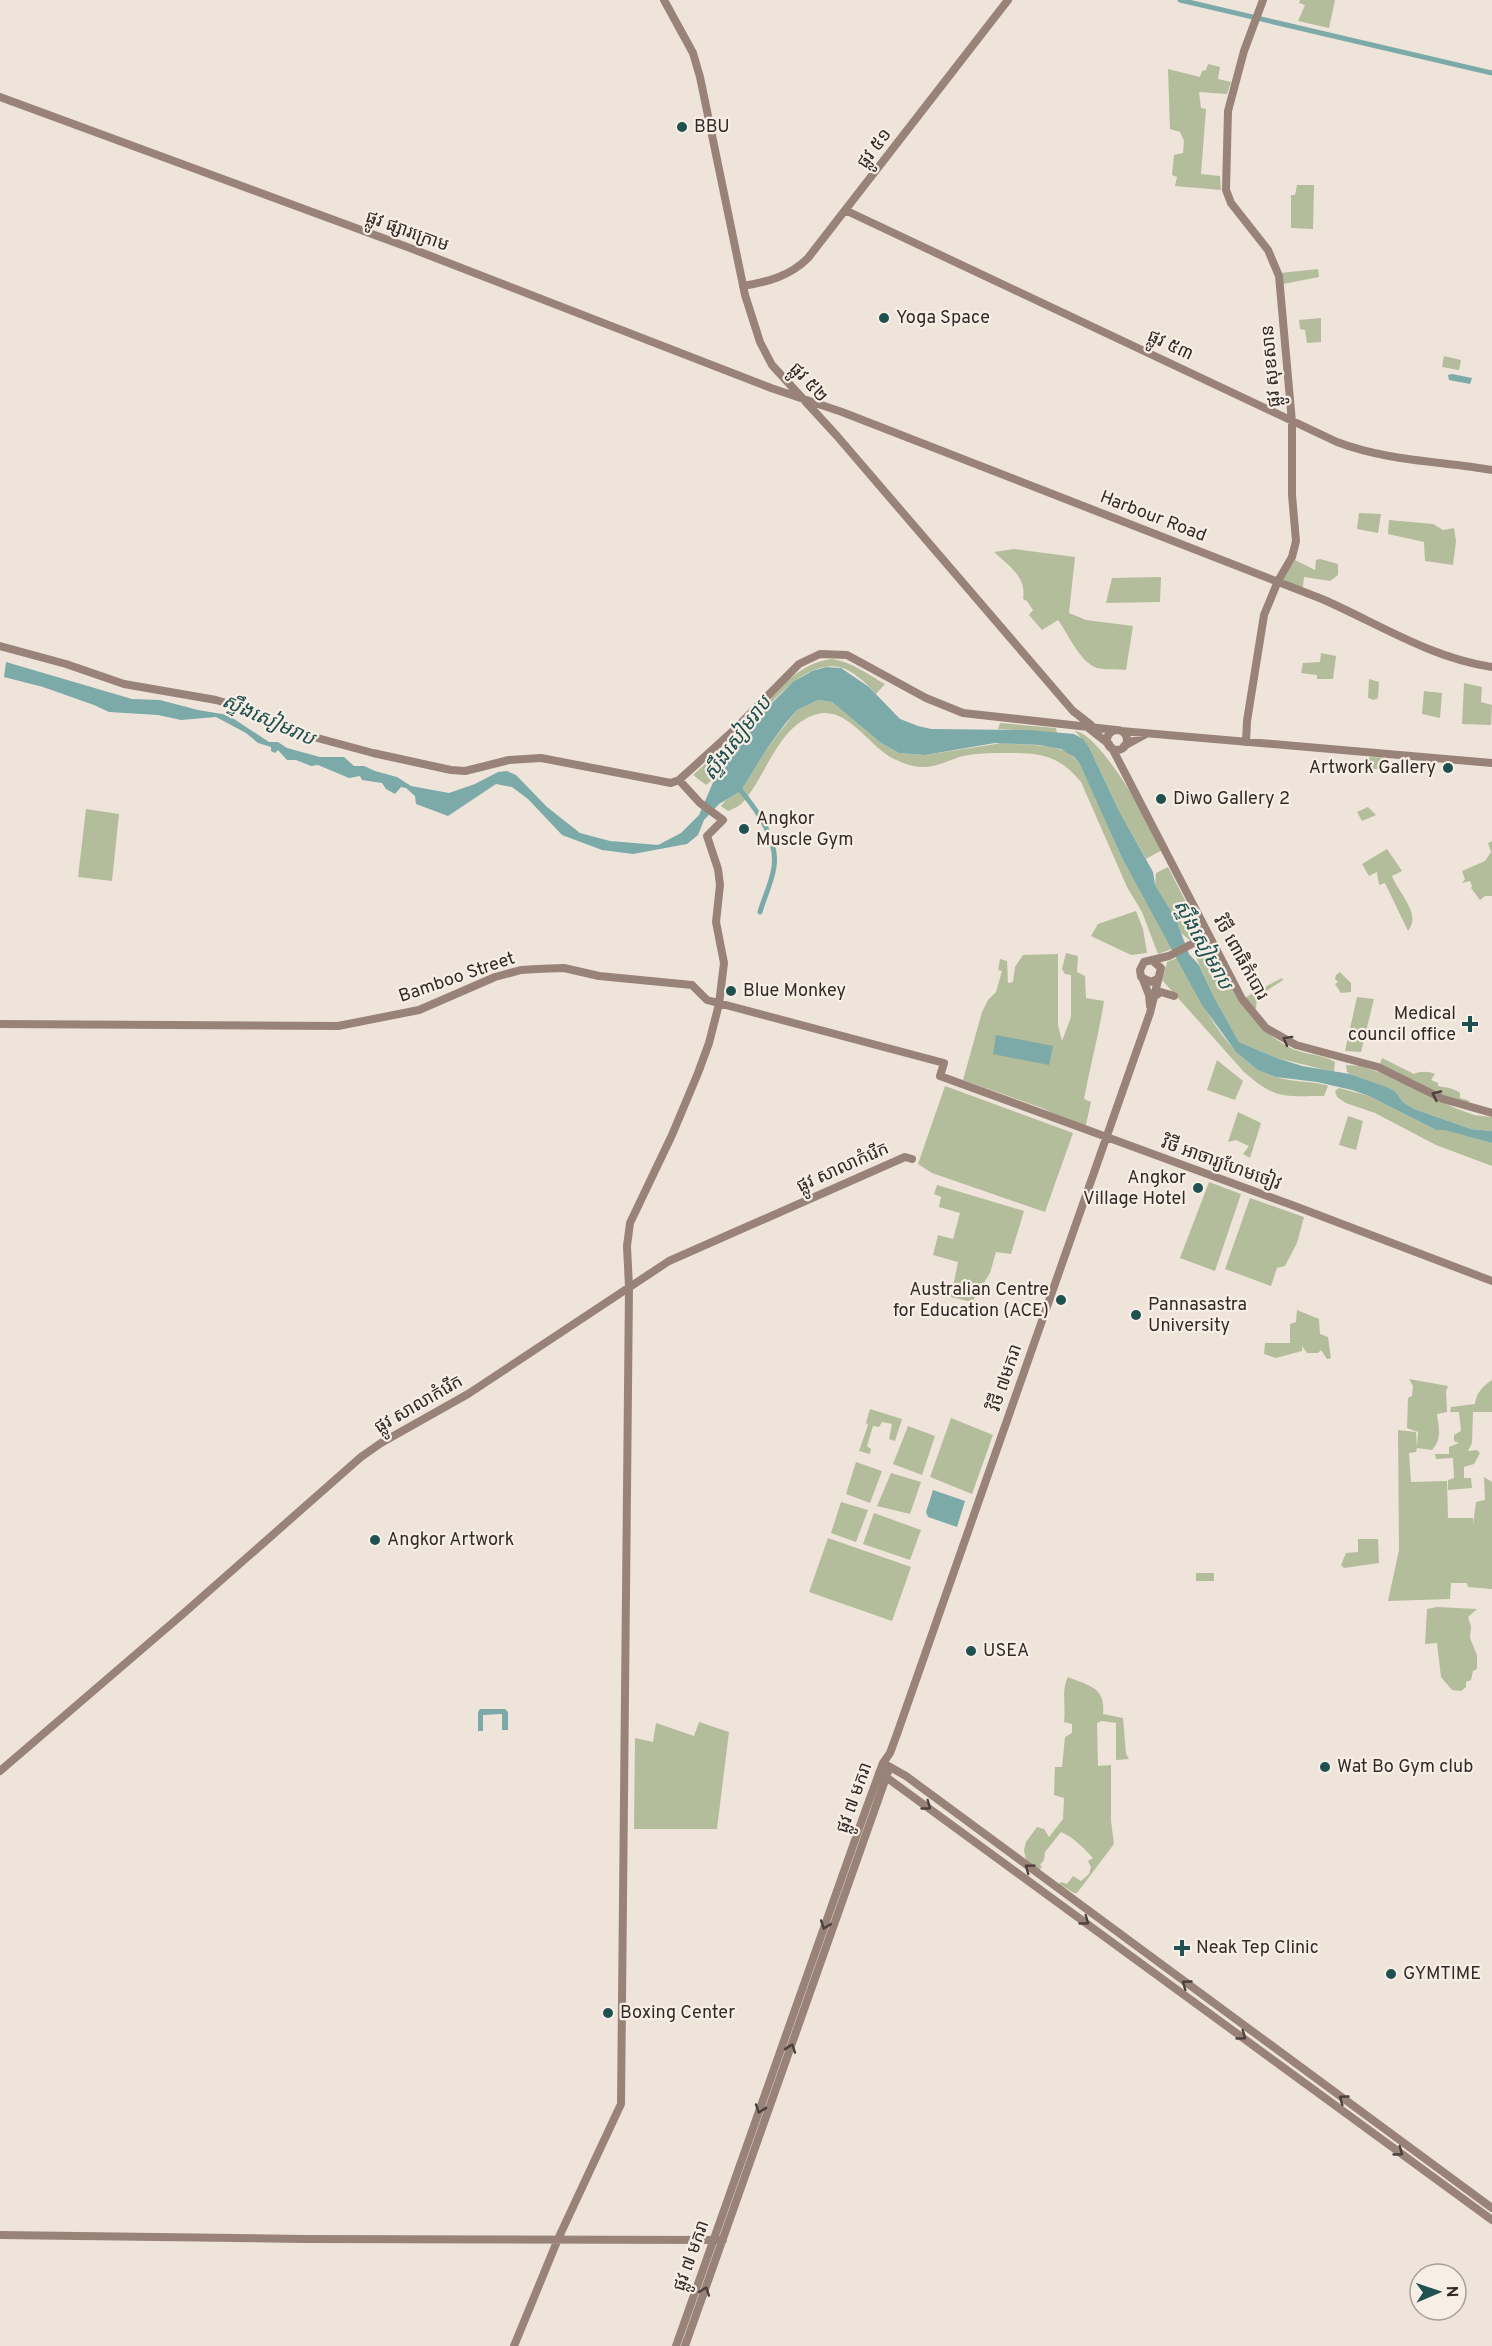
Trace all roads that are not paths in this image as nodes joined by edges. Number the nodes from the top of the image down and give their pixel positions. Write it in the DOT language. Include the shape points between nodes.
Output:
graph roads {
  1 [pos="664,0"];
  2 [pos="1008,0"];
  3 [pos="1263,0"];
  4 [pos="0,97"];
  5 [pos="847,211"];
  6 [pos="743,286"];
  7 [pos="781,377"];
  8 [pos="771,388"];
  9 [pos="802,399"];
  10 [pos="828,407"];
  11 [pos="821,418"];
  12 [pos="1292,422"];
  13 [pos="1492,470"];
  14 [pos="1278,581"];
  15 [pos="0,646"];
  16 [pos="1492,667"];
  17 [pos="1074,718"];
  18 [pos="1086,726"];
  19 [pos="1095,727"];
  20 [pos="1118,731"];
  21 [pos="1146,734"];
  22 [pos="1246,742"];
  23 [pos="1110,746"];
  24 [pos="1124,747"];
  25 [pos="1120,759"];
  26 [pos="1492,763"];
  27 [pos="679,780"];
  28 [pos="1209,935"];
  29 [pos="1171,955"];
  30 [pos="1152,960"];
  31 [pos="1161,968"];
  32 [pos="1142,977"];
  33 [pos="1157,979"];
  34 [pos="1155,996"];
  35 [pos="1174,996"];
  36 [pos="719,1004"];
  37 [pos="1150,1013"];
  38 [pos="0,1024"];
  39 [pos="940,1076"];
  40 [pos="1492,1113"];
  41 [pos="1106,1138"];
  42 [pos="912,1159"];
  43 [pos="1492,1281"];
  44 [pos="629,1287"];
  45 [pos="890,1753"];
  46 [pos="886,1765"];
  47 [pos="0,1771"];
  48 [pos="883,1775"];
  49 [pos="1492,2208"];
  50 [pos="1492,2220"];
  51 [pos="0,2235"];
  52 [pos="558,2239"];
  53 [pos="718,2240"];
  54 [pos="514,2346"];
  55 [pos="676,2346"];
  56 [pos="686,2346"];
  1 -- 6 [label="street, ផ្លូវ ៥២" via="693,53 700,76"];
  2 -- 5 [label="street, ផ្លូវ ៥១"];
  3 -- 12 [label="street, ផ្លូវ សុខសាន" via="1228,111 1226,190 1231,203 1268,250 1279,276"];
  4 -- 8 [label="street, ផ្លូវ ផ្សារក្រោម" via="421,252"];
  5 -- 6 [label="street, ផ្លូវ ៥១" via="794,270"];
  5 -- 12 [label="street, ផ្លូវ ៥៣"];
  6 -- 7 [label="street, ផ្លូវ ៥២" via="760,342"];
  7 -- 8 [label="street" via="779,384"];
  7 -- 9 [label="street, ផ្លូវ ៥២"];
  8 -- 9 [label="street, ផ្លូវ ផ្សារក្រោម"];
  9 -- 10 [label="street, Harbour Road"];
  9 -- 11 [label="street, ផ្លូវ ៥២"];
  10 -- 11 [label="street"];
  10 -- 14 [label="street, Harbour Road"];
  11 -- 17 [label="street, ផ្លូវ ៥២"];
  12 -- 13 [label="street, ផ្លូវ ៥៣" via="1375,455"];
  12 -- 14 [label="street, ផ្លូវ សុខសាន" via="1296,541"];
  14 -- 16 [label="street, Harbour Road" via="1448,656"];
  14 -- 22 [label="street, ផ្លូវ សុខសាន" via="1264,615"];
  15 -- 27 [label="street" via="124,684 216,700 295,732 451,770 541,758 663,782"];
  17 -- 18 [label="street"];
  17 -- 19 [label="street, ផ្លូវ ៥២"];
  17 -- 27 [label="street" via="963,713 926,698 847,655 820,654 799,664"];
  18 -- 19 [label="street"];
  18 -- 23 [label="street, វិថី ពោធិកំបោរ"];
  19 -- 20 [label="street"];
  20 -- 21 [label="street"];
  20 -- 23 [label="street" via="1109,735"];
  20 -- 24 [label="street" via="1126,736"];
  21 -- 22 [label="street"];
  21 -- 24 [label="street"];
  22 -- 26 [label="street"];
  23 -- 24 [label="street" via="1118,750"];
  23 -- 25 [label="street, វិថី ពោធិកំបោរ"];
  24 -- 25 [label="street"];
  25 -- 28 [label="street, វិថី ពោធិកំបោរ"];
  27 -- 36 [label="street" via="723,820 707,836 720,885 716,921 724,963"];
  28 -- 29 [label="street"];
  40 -- 28 [label="street, វិថី ពោធិកំបោរ, one-way" via="1443,1099 1378,1067 1296,1045 1266,1028 1242,999"];
  29 -- 30 [label="street"];
  29 -- 31 [label="street"];
  30 -- 31 [label="street"];
  30 -- 32 [label="street" via="1142,964"];
  31 -- 33 [label="street"];
  32 -- 33 [label="street" via="1151,982"];
  32 -- 37 [label="street, វិថី ៧មករា"];
  33 -- 34 [label="street, វិថី ៧មករា"];
  34 -- 35 [label="street" via="1161,992"];
  34 -- 37 [label="street, វិថី ៧មករា"];
  36 -- 38 [label="street, Bamboo Street" via="705,999 690,984 599,976 564,968 521,970 419,1010 338,1026"];
  36 -- 39 [label="street, Bamboo Street" via="944,1063"];
  36 -- 44 [label="street" via="698,1073 630,1223"];
  37 -- 41 [label="street, វិថី ៧មករា"];
  39 -- 41 [label="street, វិថី អាចារ្យហែមចៀវ"];
  41 -- 43 [label="street, វិថី អាចារ្យហែមចៀវ"];
  41 -- 45 [label="street, វិថី ៧មករា"];
  42 -- 44 [label="street, ផ្លូវ សាលាកំរើក" via="905,1157 675,1258"];
  44 -- 47 [label="street, ផ្លូវ សាលាកំរើក" via="468,1394 361,1457"];
  44 -- 52 [label="street" via="621,2104"];
  45 -- 46 [label="street, ផ្លូវ ៧ មករា"];
  46 -- 48 [label="street, ផ្លូវ ៧ មករា"];
  49 -- 46 [label="street, one-way"];
  48 -- 50 [label="street, one-way"];
  48 -- 53 [label="street, ផ្លូវ ៧ មករា"];
  51 -- 52 [label="street"];
  52 -- 53 [label="street"];
  52 -- 54 [label="street"];
  53 -- 55 [label="street, ផ្លូវ ៧ មករា"];
  56 -- 53 [label="street, ផ្លូវ ៧ មករា, one-way"];
}
